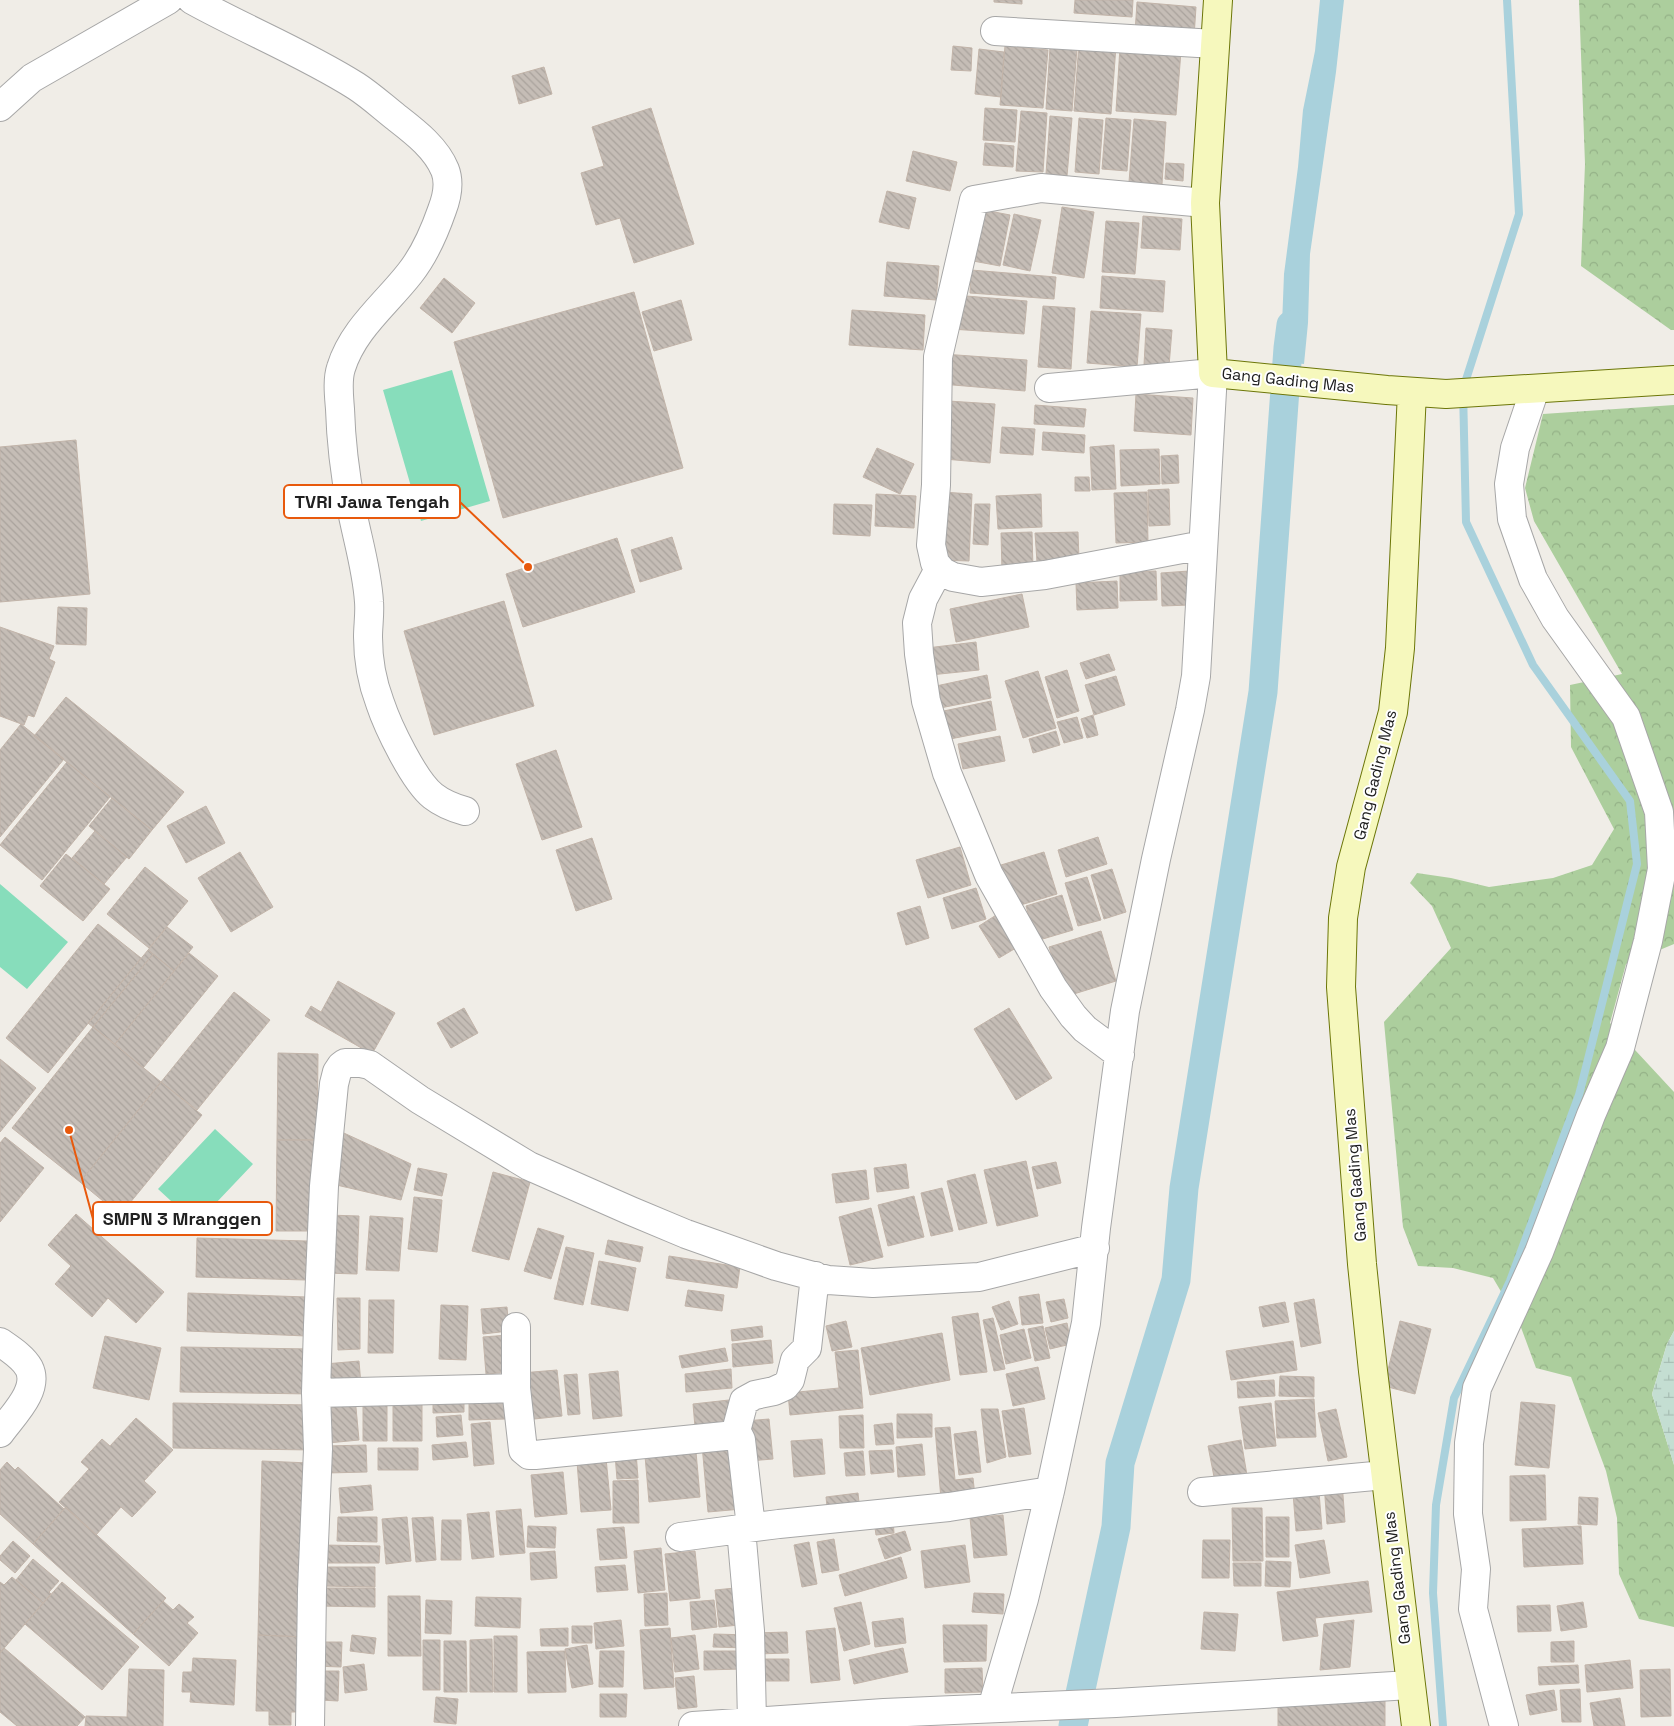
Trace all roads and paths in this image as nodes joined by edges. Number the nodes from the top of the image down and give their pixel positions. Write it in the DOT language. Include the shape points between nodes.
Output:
graph roads {
  1 [pos="168,0"];
  2 [pos="192,0"];
  3 [pos="1218,0"];
  4 [pos="994,31"];
  5 [pos="1215,44"];
  6 [pos="0,107"];
  7 [pos="1205,203"];
  8 [pos="1213,373"];
  9 [pos="1670,380"];
  10 [pos="1049,388"];
  11 [pos="1535,389"];
  12 [pos="1399,391"];
  13 [pos="1203,545"];
  14 [pos="939,568"];
  15 [pos="465,811"];
  16 [pos="1120,1055"];
  17 [pos="1095,1248"];
  18 [pos="815,1276"];
  19 [pos="516,1327"];
  20 [pos="0,1342"];
  21 [pos="516,1388"];
  22 [pos="316,1393"];
  23 [pos="0,1433"];
  24 [pos="735,1434"];
  25 [pos="1385,1475"];
  26 [pos="1050,1492"];
  27 [pos="1202,1492"];
  28 [pos="746,1528"];
  29 [pos="680,1537"];
  30 [pos="1410,1685"];
  31 [pos="992,1708"];
  32 [pos="752,1722"];
  33 [pos="310,1726"];
  34 [pos="693,1726"];
  35 [pos="1416,1726"];
  36 [pos="1504,1726"];
  1 -- 6 [label="street" via="32,78"];
  2 -- 15 [label="street" via="281,44 357,87 416,133 439,158 445,170 448,180 446,200 434,235 410,274 370,318 350,347 340,370 339,394 341,444 370,603 370,666 380,705 424,788 435,798"];
  3 -- 5 [label="main road, Gang Gading Mas"];
  4 -- 5 [label="street"];
  5 -- 7 [label="main road, Gang Gading Mas"];
  7 -- 8 [label="main road, Gang Gading Mas"];
  7 -- 14 [label="street" via="1042,188 974,200 938,357 936,485 931,545"];
  8 -- 10 [label="street"];
  8 -- 12 [label="main road, Gang Gading Mas"];
  8 -- 13 [label="street"];
  9 -- 11 [label="main road"];
  11 -- 12 [label="main road" via="1446,394"];
  11 -- 36 [label="street" via="1515,448 1509,484 1512,519 1533,579 1554,618 1626,717 1659,812 1662,869 1648,941 1620,1048 1538,1252 1477,1388 1469,1443 1468,1514 1476,1569 1473,1609"];
  12 -- 25 [label="main road, Gang Gading Mas" via="1400,648 1393,712 1351,867 1343,918 1341,987 1368,1322"];
  13 -- 14 [label="street" via="1045,575 981,582 953,577"];
  13 -- 16 [label="street" via="1196,676 1125,1010"];
  14 -- 16 [label="street" via="923,598 917,623 926,701 947,773 989,875 1053,988 1072,1016"];
  16 -- 17 [label="street"];
  17 -- 18 [label="street" via="979,1277 873,1283"];
  17 -- 26 [label="street" via="1086,1323"];
  18 -- 22 [label="street" via="776,1266 631,1212 537,1169 420,1100 374,1067 345,1063 337,1072 334,1084 324,1186"];
  18 -- 24 [label="street" via="807,1348 795,1360 790,1380 785,1386 744,1402"];
  19 -- 21 [label="street"];
  20 -- 23 [label="street" via="21,1359 32,1378 26,1398"];
  21 -- 22 [label="street"];
  21 -- 24 [label="street" via="523,1450 529,1455"];
  22 -- 33 [label="street" via="318,1449"];
  24 -- 28 [label="street" via="740,1440"];
  25 -- 27 [label="street"];
  25 -- 30 [label="main road, Gang Gading Mas"];
  26 -- 28 [label="street" via="949,1507"];
  26 -- 31 [label="street"];
  28 -- 29 [label="street"];
  28 -- 32 [label="street"];
  30 -- 31 [label="street"];
  30 -- 35 [label="main road, Gang Gading Mas"];
  31 -- 32 [label="street"];
  32 -- 34 [label="street"];
}
